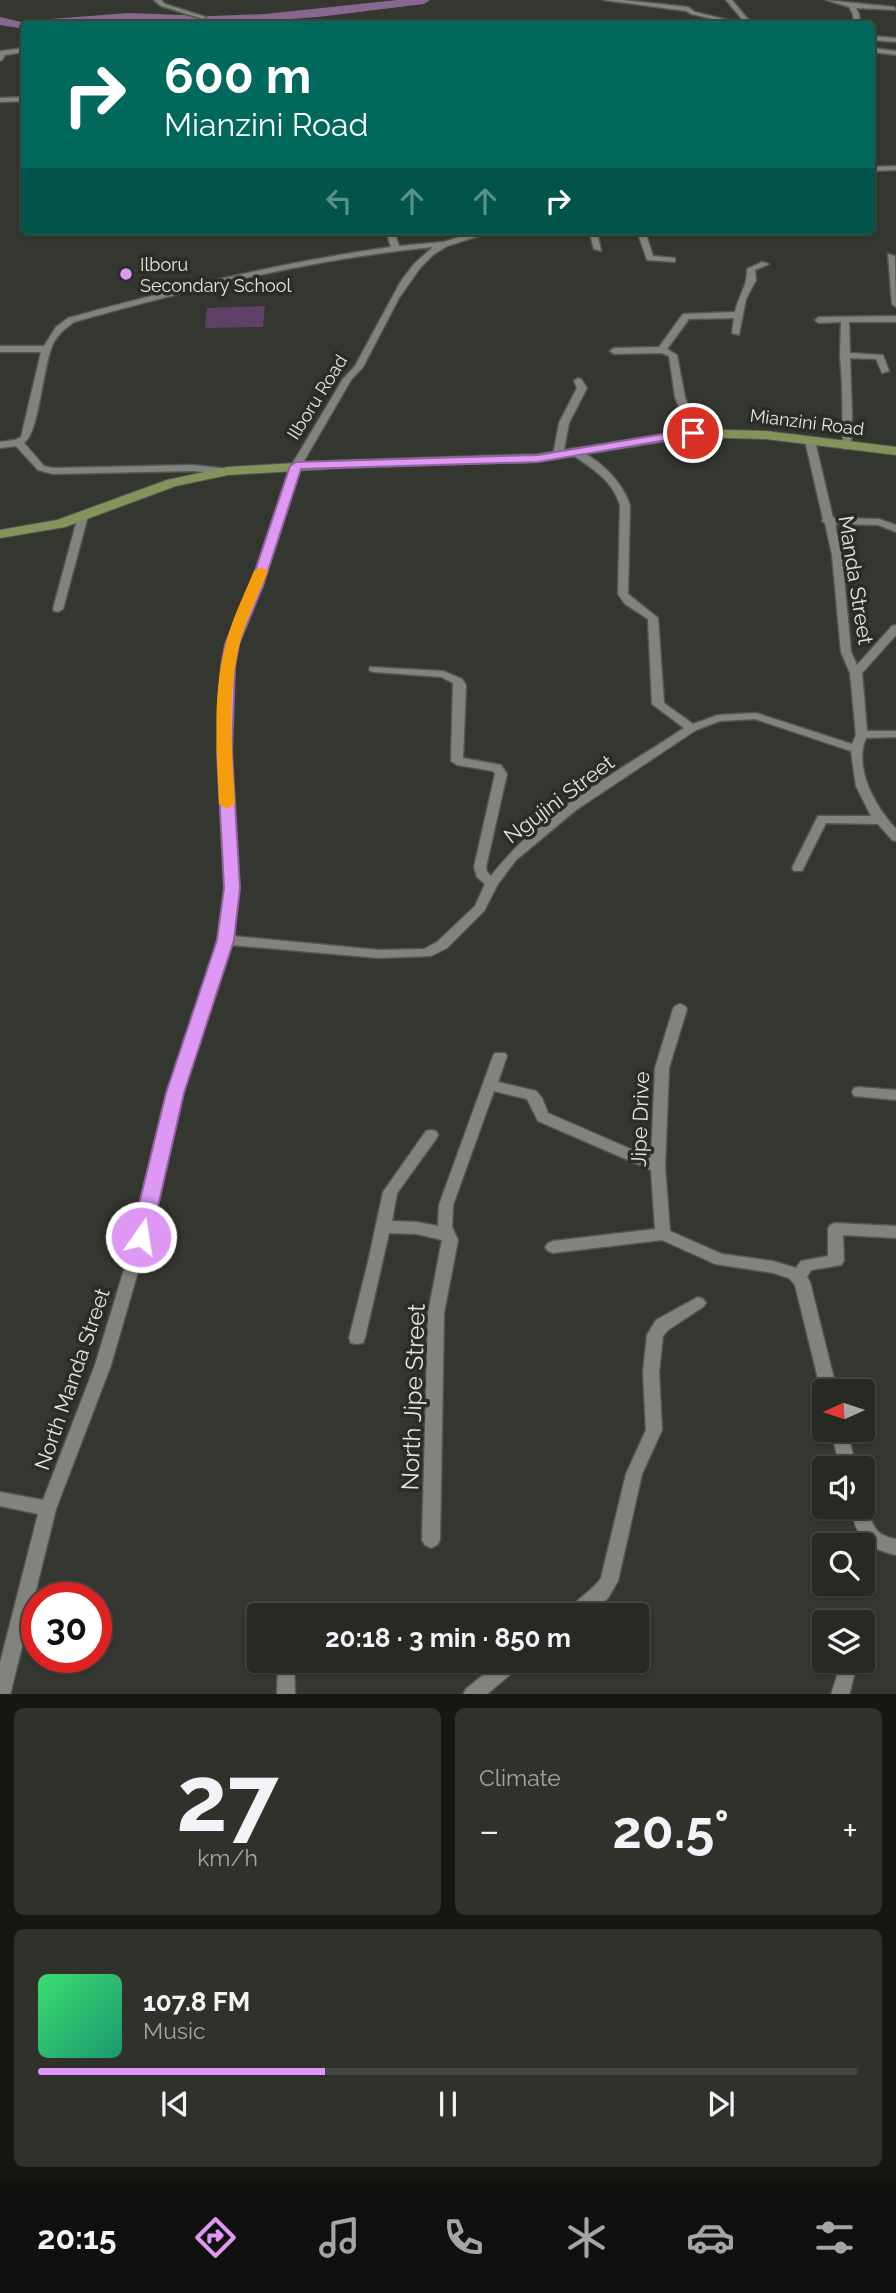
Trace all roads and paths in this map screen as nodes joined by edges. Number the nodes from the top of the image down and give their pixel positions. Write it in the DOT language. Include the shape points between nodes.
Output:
graph roads {
  1 [pos="157,0"];
  2 [pos="606,0"];
  3 [pos="729,0"];
  4 [pos="829,0"];
  5 [pos="851,6"];
  6 [pos="894,9"];
  7 [pos="202,18"];
  8 [pos="728,21"];
  9 [pos="746,21"];
  10 [pos="857,21"];
  11 [pos="875,38"];
  12 [pos="896,40"];
  13 [pos="21,50"];
  14 [pos="875,50"];
  15 [pos="896,53"];
  16 [pos="0,59"];
  17 [pos="21,99"];
  18 [pos="0,100"];
  19 [pos="893,168"];
  20 [pos="875,169"];
  21 [pos="896,178"];
  22 [pos="391,235"];
  23 [pos="477,235"];
  24 [pos="594,235"];
  25 [pos="642,235"];
  26 [pos="445,244"];
  27 [pos="395,247"];
  28 [pos="598,249"];
  29 [pos="891,256"];
  30 [pos="671,260"];
  31 [pos="765,264"];
  32 [pos="896,304"];
  33 [pos="738,315"];
  34 [pos="896,319"];
  35 [pos="819,320"];
  36 [pos="845,320"];
  37 [pos="736,333"];
  38 [pos="0,349"];
  39 [pos="46,349"];
  40 [pos="662,350"];
  41 [pos="614,351"];
  42 [pos="844,355"];
  43 [pos="885,371"];
  44 [pos="578,381"];
  45 [pos="693,433"];
  46 [pos="810,441"];
  47 [pos="18,443"];
  48 [pos="0,445"];
  49 [pos="846,446"];
  50 [pos="896,451"];
  51 [pos="573,452"];
  52 [pos="558,455"];
  53 [pos="296,466"];
  54 [pos="228,471"];
  55 [pos="83,516"];
  56 [pos="827,521"];
  57 [pos="896,528"];
  58 [pos="0,534"];
  59 [pos="58,608"];
  60 [pos="896,628"];
  61 [pos="374,669"];
  62 [pos="856,673"];
  63 [pos="692,728"];
  64 [pos="896,734"];
  65 [pos="862,735"];
  66 [pos="856,749"];
  67 [pos="881,820"];
  68 [pos="896,837"];
  69 [pos="798,868"];
  70 [pos="492,883"];
  71 [pos="226,940"];
  72 [pos="680,1009"];
  73 [pos="500,1056"];
  74 [pos="491,1085"];
  75 [pos="859,1092"];
  76 [pos="896,1095"];
  77 [pos="431,1135"];
  78 [pos="658,1167"];
  79 [pos="382,1227"];
  80 [pos="896,1232"];
  81 [pos="448,1234"];
  82 [pos="663,1234"];
  83 [pos="553,1247"];
  84 [pos="798,1278"];
  85 [pos="698,1303"];
  86 [pos="357,1338"];
  87 [pos="826,1379"];
  88 [pos="0,1499"];
  89 [pos="48,1509"];
  90 [pos="861,1519"];
  91 [pos="431,1541"];
  92 [pos="896,1547"];
  93 [pos="590,1603"];
  94 [pos="286,1673"];
  95 [pos="499,1673"];
  96 [pos="846,1673"];
  97 [pos="1,1694"];
  98 [pos="286,1694"];
  99 [pos="473,1694"];
  100 [pos="840,1694"];
  1 -- 7 [label="street"];
  2 -- 8 [label="street" via="688,9"];
  3 -- 9 [label="street"];
  4 -- 5 [label="street"];
  5 -- 6 [label="street"];
  5 -- 10 [label="street"];
  11 -- 12 [label="street"];
  13 -- 16 [label="street" via="2,52"];
  14 -- 15 [label="street"];
  17 -- 18 [label="street"];
  19 -- 20 [label="street"];
  19 -- 21 [label="street"];
  22 -- 27 [label="street"];
  23 -- 26 [label="street, Ilboru Road"];
  24 -- 28 [label="street"];
  25 -- 30 [label="street" via="650,258"];
  26 -- 27 [label="street"];
  26 -- 53 [label="street, Ilboru Road" via="411,273"];
  27 -- 39 [label="street" via="245,276 79,317 59,325"];
  29 -- 32 [label="street"];
  31 -- 33 [label="street" via="751,269 752,280"];
  33 -- 37 [label="street"];
  33 -- 40 [label="street" via="686,316"];
  34 -- 36 [label="street"];
  35 -- 36 [label="street"];
  36 -- 42 [label="street"];
  38 -- 39 [label="street"];
  39 -- 47 [label="street" via="29,429"];
  40 -- 41 [label="street"];
  40 -- 45 [label="street" via="673,355 680,397"];
  42 -- 43 [label="street" via="876,356"];
  42 -- 49 [label="street" via="849,421"];
  44 -- 52 [label="street" via="582,388 564,423"];
  45 -- 46 [label="street, Mianzini Road"];
  45 -- 51 [label="street, Mianzini Road"];
  46 -- 49 [label="street, Mianzini Road"];
  46 -- 56 [label="street, Manda Street"];
  47 -- 48 [label="street"];
  47 -- 54 [label="street" via="35,464 47,470"];
  49 -- 50 [label="street, Mianzini Road"];
  51 -- 52 [label="street, Mianzini Road"];
  51 -- 63 [label="street" via="609,477 623,495 623,594 653,618 658,704"];
  52 -- 53 [label="street, Mianzini Road"];
  53 -- 54 [label="street, Ilboru Road"];
  53 -- 71 [label="street, North Manda Street" via="232,644 228,667 224,752 232,888"];
  54 -- 55 [label="street, Ilboru Road" via="172,483"];
  55 -- 58 [label="street, Ilboru Road"];
  55 -- 59 [label="street"];
  56 -- 57 [label="street"];
  56 -- 62 [label="street, Manda Street" via="836,555 846,652"];
  60 -- 62 [label="street"];
  61 -- 70 [label="street" via="443,674 458,681 457,761 497,768 501,774 481,858 481,874"];
  62 -- 65 [label="street, Manda Street"];
  63 -- 66 [label="street, Ngujini Street" via="718,718 756,716"];
  63 -- 70 [label="street, Ngujini Street" via="565,813 512,857"];
  64 -- 65 [label="street"];
  65 -- 66 [label="street, Manda Street"];
  66 -- 67 [label="street" via="862,786"];
  67 -- 68 [label="street"];
  67 -- 69 [label="street" via="822,819"];
  70 -- 71 [label="street, Ngujini Street" via="480,908 442,945 426,953 379,954"];
  71 -- 89 [label="street, North Manda Street" via="184,1063 141,1237 103,1365"];
  72 -- 78 [label="street, Jipe Drive" via="662,1068"];
  73 -- 74 [label="street, North Jipe Street"];
  74 -- 78 [label="street" via="531,1095 544,1116"];
  74 -- 81 [label="street, North Jipe Street" via="446,1205"];
  75 -- 76 [label="street"];
  77 -- 79 [label="street" via="390,1192"];
  78 -- 82 [label="street, Jipe Drive"];
  79 -- 81 [label="street"];
  79 -- 86 [label="street"];
  80 -- 84 [label="street" via="835,1229 835,1263 806,1265"];
  81 -- 91 [label="street, North Jipe Street" via="436,1313"];
  82 -- 83 [label="street"];
  82 -- 84 [label="street" via="720,1260 773,1267"];
  84 -- 87 [label="street"];
  85 -- 93 [label="street" via="662,1325 655,1335 651,1373 654,1430 634,1474 609,1581"];
  88 -- 89 [label="street"];
  89 -- 97 [label="street, North Manda Street"];
  90 -- 92 [label="street" via="870,1539"];
  94 -- 98 [label="street"];
  95 -- 99 [label="street"];
  96 -- 100 [label="street"];
}
